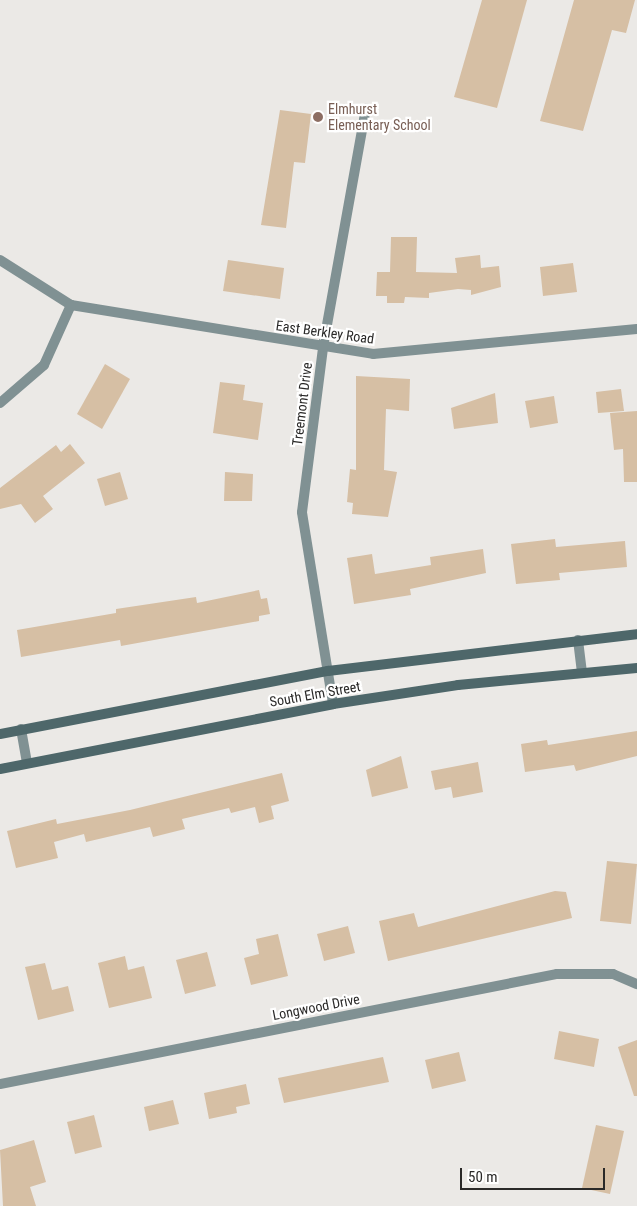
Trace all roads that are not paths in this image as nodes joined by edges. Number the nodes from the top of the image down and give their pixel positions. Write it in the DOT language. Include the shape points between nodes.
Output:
graph roads {
  1 [pos="366,109"];
  2 [pos="0,260"];
  3 [pos="71,305"];
  4 [pos="637,329"];
  5 [pos="323,347"];
  6 [pos="0,403"];
  7 [pos="637,634"];
  8 [pos="578,640"];
  9 [pos="637,668"];
  10 [pos="328,671"];
  11 [pos="582,672"];
  12 [pos="333,704"];
  13 [pos="21,729"];
  14 [pos="0,734"];
  15 [pos="27,762"];
  16 [pos="0,769"];
  17 [pos="637,984"];
  18 [pos="0,1084"];
  1 -- 5 [label="street, Treemont Drive"];
  2 -- 3 [label="street"];
  3 -- 5 [label="street, East Berkley Road"];
  3 -- 6 [label="street" via="44,365"];
  4 -- 5 [label="street, East Berkley Road" via="373,354"];
  5 -- 10 [label="street, Treemont Drive" via="302,512"];
  7 -- 8 [label="street, South Elm Street"];
  8 -- 10 [label="street, South Elm Street"];
  8 -- 11 [label="street"];
  9 -- 11 [label="street, South Elm Street"];
  10 -- 12 [label="street, Treemont Drive"];
  10 -- 13 [label="street, South Elm Street"];
  11 -- 12 [label="street, South Elm Street"];
  12 -- 15 [label="street, South Elm Street"];
  13 -- 14 [label="street, South Elm Street"];
  13 -- 15 [label="street"];
  15 -- 16 [label="street, South Elm Street"];
  17 -- 18 [label="street, Longwood Drive" via="613,974 558,974"];
}
